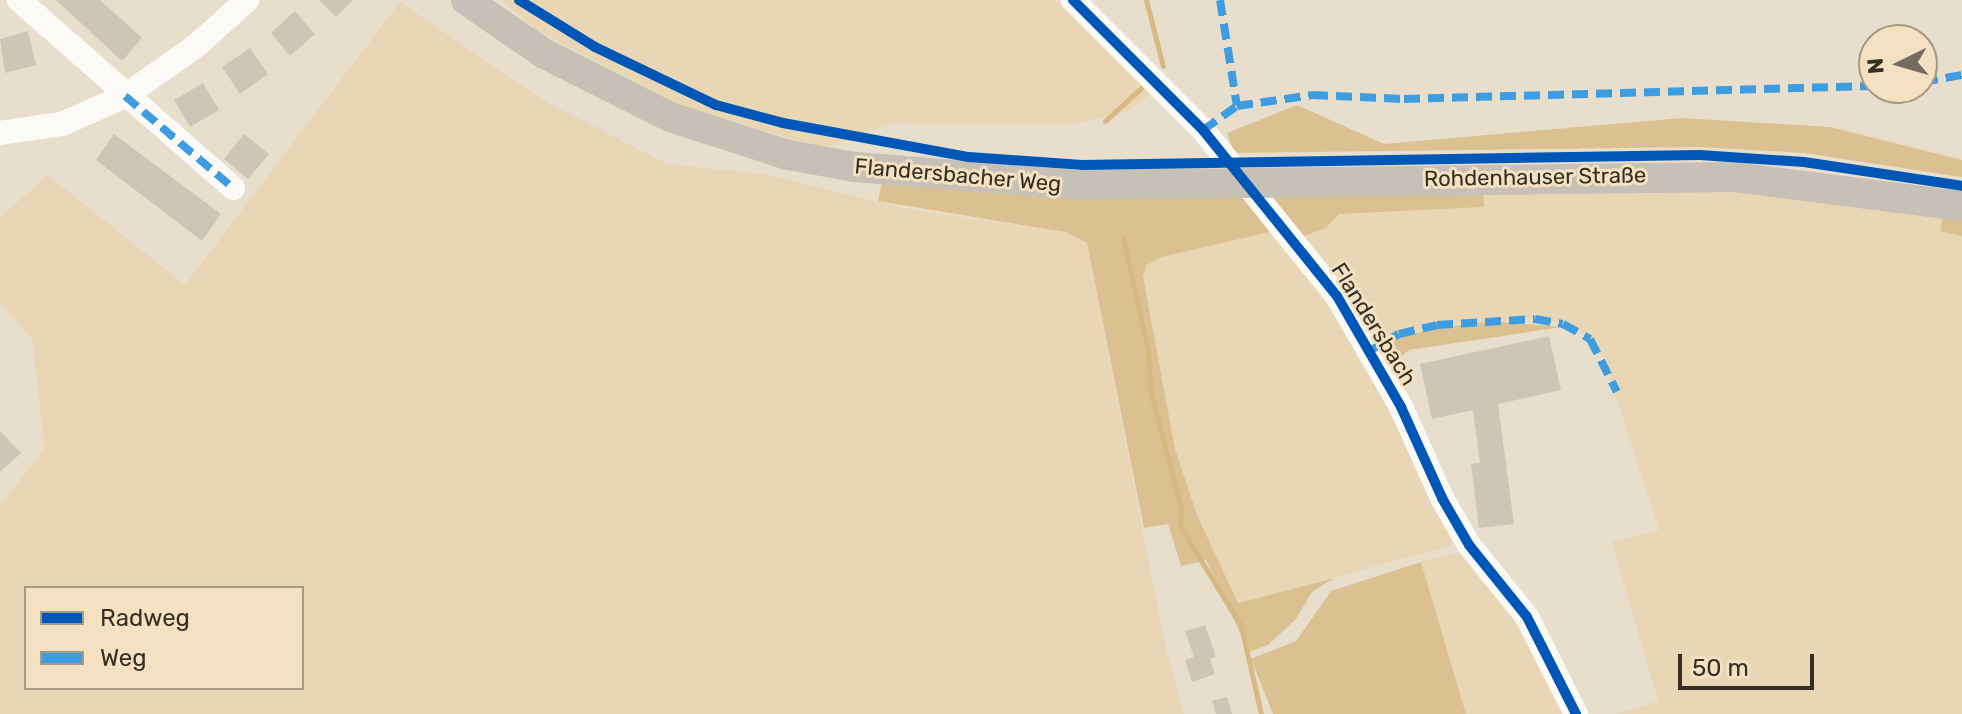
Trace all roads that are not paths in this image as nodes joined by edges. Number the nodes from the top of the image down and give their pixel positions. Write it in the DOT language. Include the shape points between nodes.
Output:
graph roads {
  1 [pos="19,0"];
  2 [pos="247,0"];
  3 [pos="466,0"];
  4 [pos="1073,0"];
  5 [pos="125,96"];
  6 [pos="0,133"];
  7 [pos="1105,184"];
  8 [pos="233,188"];
  9 [pos="1962,206"];
  10 [pos="1576,714"];
  1 -- 5 [label="street"];
  2 -- 5 [label="street" via="196,46"];
  3 -- 7 [label="main road, Flandersbacher Weg" via="543,53 602,85 721,136 788,155 921,176"];
  4 -- 10 [label="street, Flandersbach" via="1203,130 1337,296 1401,407 1442,498 1469,545 1527,617"];
  5 -- 6 [label="street" via="62,124"];
  5 -- 8 [label="street"];
  7 -- 9 [label="main road, Rohdenhauser Straße" via="1735,177"];
}
